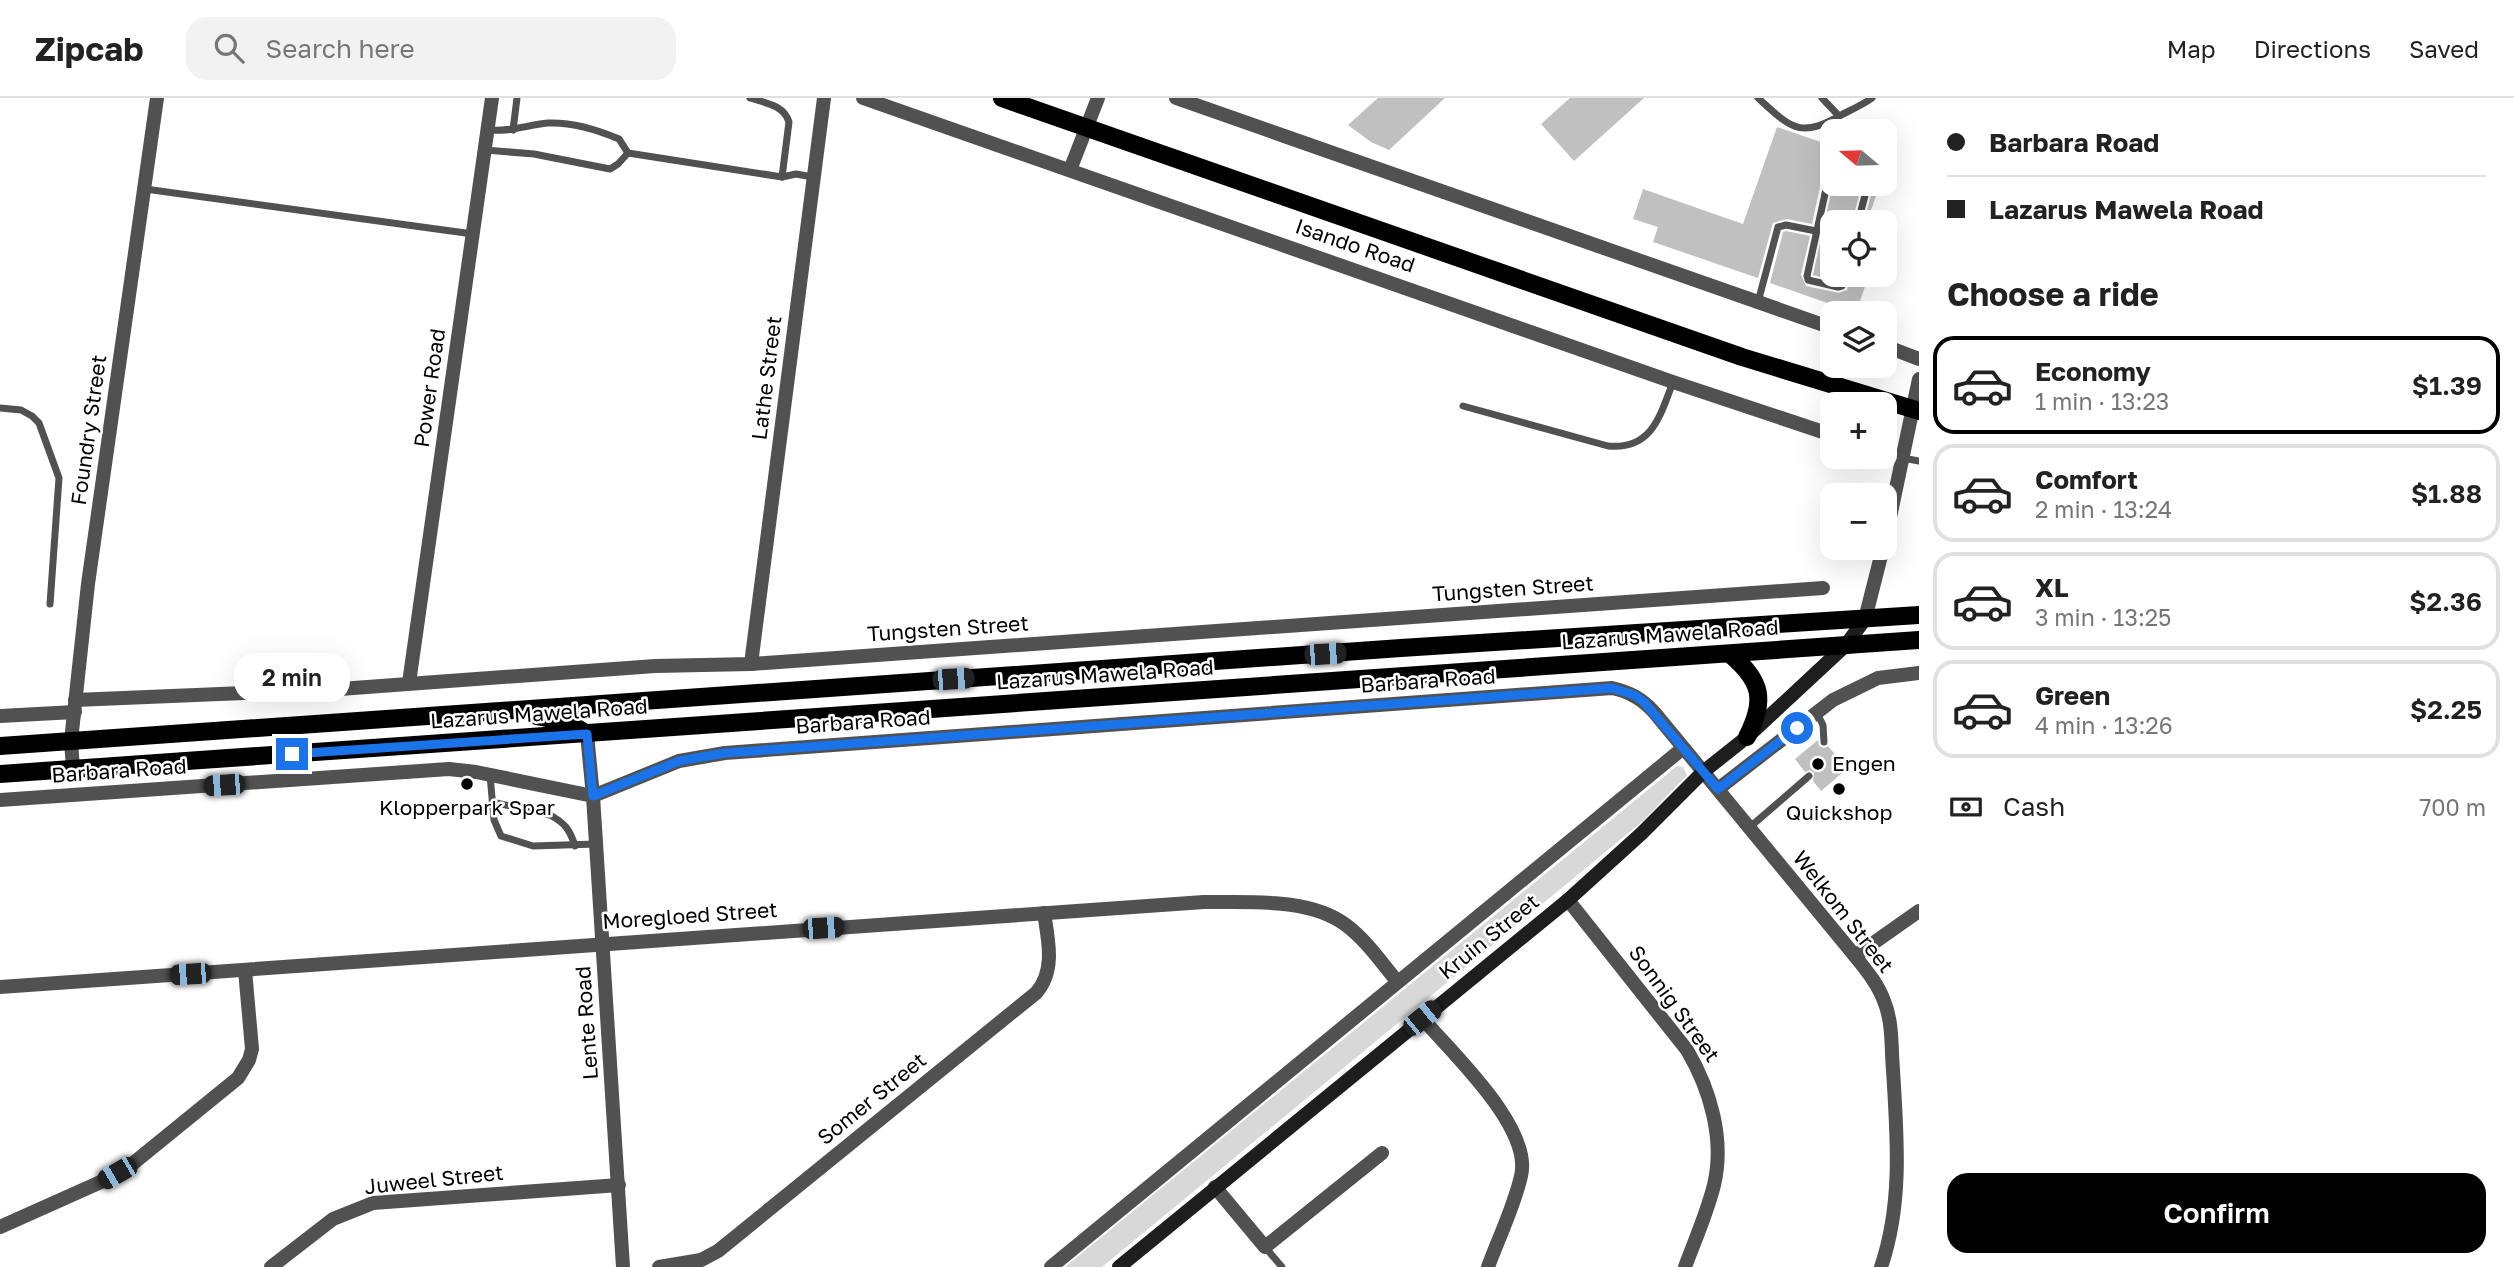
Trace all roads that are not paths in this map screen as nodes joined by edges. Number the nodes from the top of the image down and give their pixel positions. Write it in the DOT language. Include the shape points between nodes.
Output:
graph roads {
  1 [pos="157,98"];
  2 [pos="492,98"];
  3 [pos="517,98"];
  4 [pos="750,98"];
  5 [pos="824,98"];
  6 [pos="863,98"];
  7 [pos="1002,98"];
  8 [pos="1098,98"];
  9 [pos="1176,98"];
  10 [pos="1758,98"];
  11 [pos="1822,98"];
  12 [pos="1852,98"];
  13 [pos="1872,98"];
  14 [pos="1859,105"];
  15 [pos="1839,116"];
  16 [pos="1086,127"];
  17 [pos="488,130"];
  18 [pos="513,130"];
  19 [pos="485,150"];
  20 [pos="628,153"];
  21 [pos="1070,170"];
  22 [pos="782,177"];
  23 [pos="814,177"];
  24 [pos="145,189"];
  25 [pos="1824,196"];
  26 [pos="1815,231"];
  27 [pos="474,234"];
  28 [pos="1820,283"];
  29 [pos="1758,303"];
  30 [pos="1820,324"];
  31 [pos="1897,351"];
  32 [pos="1919,359"];
  33 [pos="1919,379"];
  34 [pos="1673,382"];
  35 [pos="1463,407"];
  36 [pos="0,408"];
  37 [pos="1915,410"];
  38 [pos="1820,431"];
  39 [pos="1897,456"];
  40 [pos="1902,458"];
  41 [pos="1919,461"];
  42 [pos="1897,483"];
  43 [pos="1880,560"];
  44 [pos="1823,587"];
  45 [pos="50,604"];
  46 [pos="1919,615"];
  47 [pos="1865,619"];
  48 [pos="1919,640"];
  49 [pos="1846,645"];
  50 [pos="1730,654"];
  51 [pos="751,664"];
  52 [pos="1919,673"];
  53 [pos="409,684"];
  54 [pos="75,706"];
  55 [pos="495,711"];
  56 [pos="1817,713"];
  57 [pos="0,716"];
  58 [pos="587,734"];
  59 [pos="1747,737"];
  60 [pos="71,741"];
  61 [pos="1824,742"];
  62 [pos="0,746"];
  63 [pos="1682,749"];
  64 [pos="73,768"];
  65 [pos="1703,772"];
  66 [pos="0,774"];
  67 [pos="490,775"];
  68 [pos="1809,776"];
  69 [pos="1718,789"];
  70 [pos="593,796"];
  71 [pos="0,800"];
  72 [pos="492,802"];
  73 [pos="1749,828"];
  74 [pos="596,844"];
  75 [pos="575,846"];
  76 [pos="1568,900"];
  77 [pos="1919,911"];
  78 [pos="1044,913"];
  79 [pos="602,943"];
  80 [pos="1855,956"];
  81 [pos="245,970"];
  82 [pos="1397,981"];
  83 [pos="0,987"];
  84 [pos="1422,1018"];
  85 [pos="1382,1153"];
  86 [pos="619,1185"];
  87 [pos="1215,1188"];
  88 [pos="0,1227"];
  89 [pos="1265,1247"];
  90 [pos="271,1267"];
  91 [pos="623,1267"];
  92 [pos="659,1267"];
  93 [pos="1051,1267"];
  94 [pos="1119,1267"];
  95 [pos="1282,1267"];
  96 [pos="1488,1267"];
  97 [pos="1685,1267"];
  98 [pos="1881,1267"];
  1 -- 24 [label="street, Foundry Street"];
  2 -- 17 [label="street, Power Road"];
  3 -- 18 [label="lane"];
  4 -- 22 [label="lane" via="780,109 788,117"];
  5 -- 23 [label="street, Lathe Street"];
  6 -- 21 [label="street, Isando Road"];
  7 -- 16 [label="main road, Isando Road"];
  8 -- 16 [label="street"];
  9 -- 29 [label="street"];
  10 -- 15 [label="lane" via="1799,128 1818,127"];
  11 -- 15 [label="lane"];
  12 -- 14 [label="lane"];
  13 -- 14 [label="lane"];
  14 -- 15 [label="lane"];
  16 -- 21 [label="street"];
  16 -- 37 [label="main road, Isando Road" via="1742,356"];
  17 -- 18 [label="lane"];
  17 -- 19 [label="street, Power Road"];
  18 -- 20 [label="lane" via="548,123 572,125 619,139"];
  19 -- 20 [label="lane" via="534,153 610,169"];
  19 -- 27 [label="street, Power Road"];
  20 -- 22 [label="lane"];
  21 -- 34 [label="street, Isando Road"];
  22 -- 23 [label="lane"];
  23 -- 51 [label="street, Lathe Street"];
  24 -- 27 [label="lane"];
  24 -- 54 [label="street, Foundry Street"];
  25 -- 26 [label="lane"];
  26 -- 28 [label="lane" via="1807,272 1808,280"];
  26 -- 29 [label="lane" via="1778,227"];
  27 -- 53 [label="street, Power Road"];
  29 -- 30 [label="street"];
  31 -- 32 [label="street"];
  33 -- 37 [label="street"];
  34 -- 35 [label="lane" via="1651,431 1636,444 1623,447"];
  34 -- 38 [label="street, Isando Road"];
  36 -- 45 [label="lane" via="21,410 39,423 59,478"];
  37 -- 40 [label="street"];
  39 -- 40 [label="street"];
  40 -- 41 [label="lane"];
  40 -- 42 [label="street"];
  43 -- 47 [label="street"];
  44 -- 51 [label="street, Tungsten Street"];
  46 -- 47 [label="main road, Lazarus Mawela Road"];
  47 -- 49 [label="main road, Kruin Street"];
  47 -- 55 [label="main road, Lazarus Mawela Road"];
  48 -- 49 [label="main road, Lazarus Mawela Road"];
  49 -- 50 [label="main road, Lazarus Mawela Road"];
  49 -- 59 [label="main road, Kruin Street"];
  50 -- 58 [label="main road, Lazarus Mawela Road"];
  50 -- 59 [label="main road" via="1746,669 1759,692 1758,712"];
  51 -- 53 [label="street, Tungsten Street" via="655,666"];
  52 -- 56 [label="street" via="1878,678"];
  53 -- 54 [label="street, Tungsten Street"];
  54 -- 57 [label="street, Tungsten Street"];
  54 -- 60 [label="street, Foundry Street"];
  55 -- 58 [label="main road" via="556,718"];
  55 -- 60 [label="main road, Lazarus Mawela Road"];
  56 -- 61 [label="lane" via="1824,725"];
  56 -- 69 [label="street"];
  58 -- 64 [label="main road, Lazarus Mawela Road"];
  58 -- 70 [label="street, Lente Road"];
  59 -- 65 [label="main road, Kruin Street"];
  60 -- 62 [label="main road, Lazarus Mawela Road"];
  60 -- 64 [label="street, Foundry Street"];
  63 -- 65 [label="street, Barbara Road"];
  63 -- 70 [label="street, Barbara Road" via="1644,702 1612,688 725,753 679,761"];
  63 -- 82 [label="street, Kruin Street"];
  64 -- 66 [label="main road, Lazarus Mawela Road"];
  65 -- 69 [label="street, Welkom Street"];
  65 -- 76 [label="main road, Kruin Street"];
  67 -- 70 [label="street, Barbara Road"];
  67 -- 71 [label="street, Barbara Road" via="438,769"];
  67 -- 72 [label="lane"];
  68 -- 73 [label="lane"];
  69 -- 73 [label="street, Welkom Street"];
  70 -- 74 [label="street, Lente Road"];
  72 -- 75 [label="lane" via="550,815 571,832"];
  72 -- 75 [label="lane" via="501,836 533,846"];
  73 -- 80 [label="street, Welkom Street"];
  74 -- 75 [label="lane"];
  74 -- 79 [label="street, Lente Road"];
  76 -- 84 [label="main road, Kruin Street"];
  76 -- 97 [label="street, Sonnig Street" via="1686,1050 1708,1095 1716,1135 1715,1178"];
  77 -- 80 [label="street"];
  78 -- 79 [label="street, Moregloed Street"];
  78 -- 82 [label="street, Moregloed Street" via="1204,902 1301,907 1349,927"];
  78 -- 92 [label="street, Somer Street" via="1049,964 1036,993 718,1251 701,1260"];
  79 -- 81 [label="street, Moregloed Street"];
  79 -- 86 [label="street, Lente Road"];
  80 -- 98 [label="street, Welkom Street" via="1877,987 1890,1023 1898,1145 1891,1231"];
  81 -- 83 [label="street, Moregloed Street"];
  81 -- 88 [label="street" via="252,1049 238,1078 131,1164"];
  82 -- 93 [label="street, Kruin Street"];
  84 -- 87 [label="main road, Kruin Street"];
  84 -- 96 [label="street" via="1501,1109 1522,1153 1521,1176"];
  85 -- 89 [label="street"];
  86 -- 90 [label="street, Juweel Street" via="373,1203 333,1219"];
  86 -- 91 [label="street, Lente Road"];
  87 -- 89 [label="street"];
  87 -- 94 [label="main road, Kruin Street"];
  89 -- 95 [label="lane"];
}
